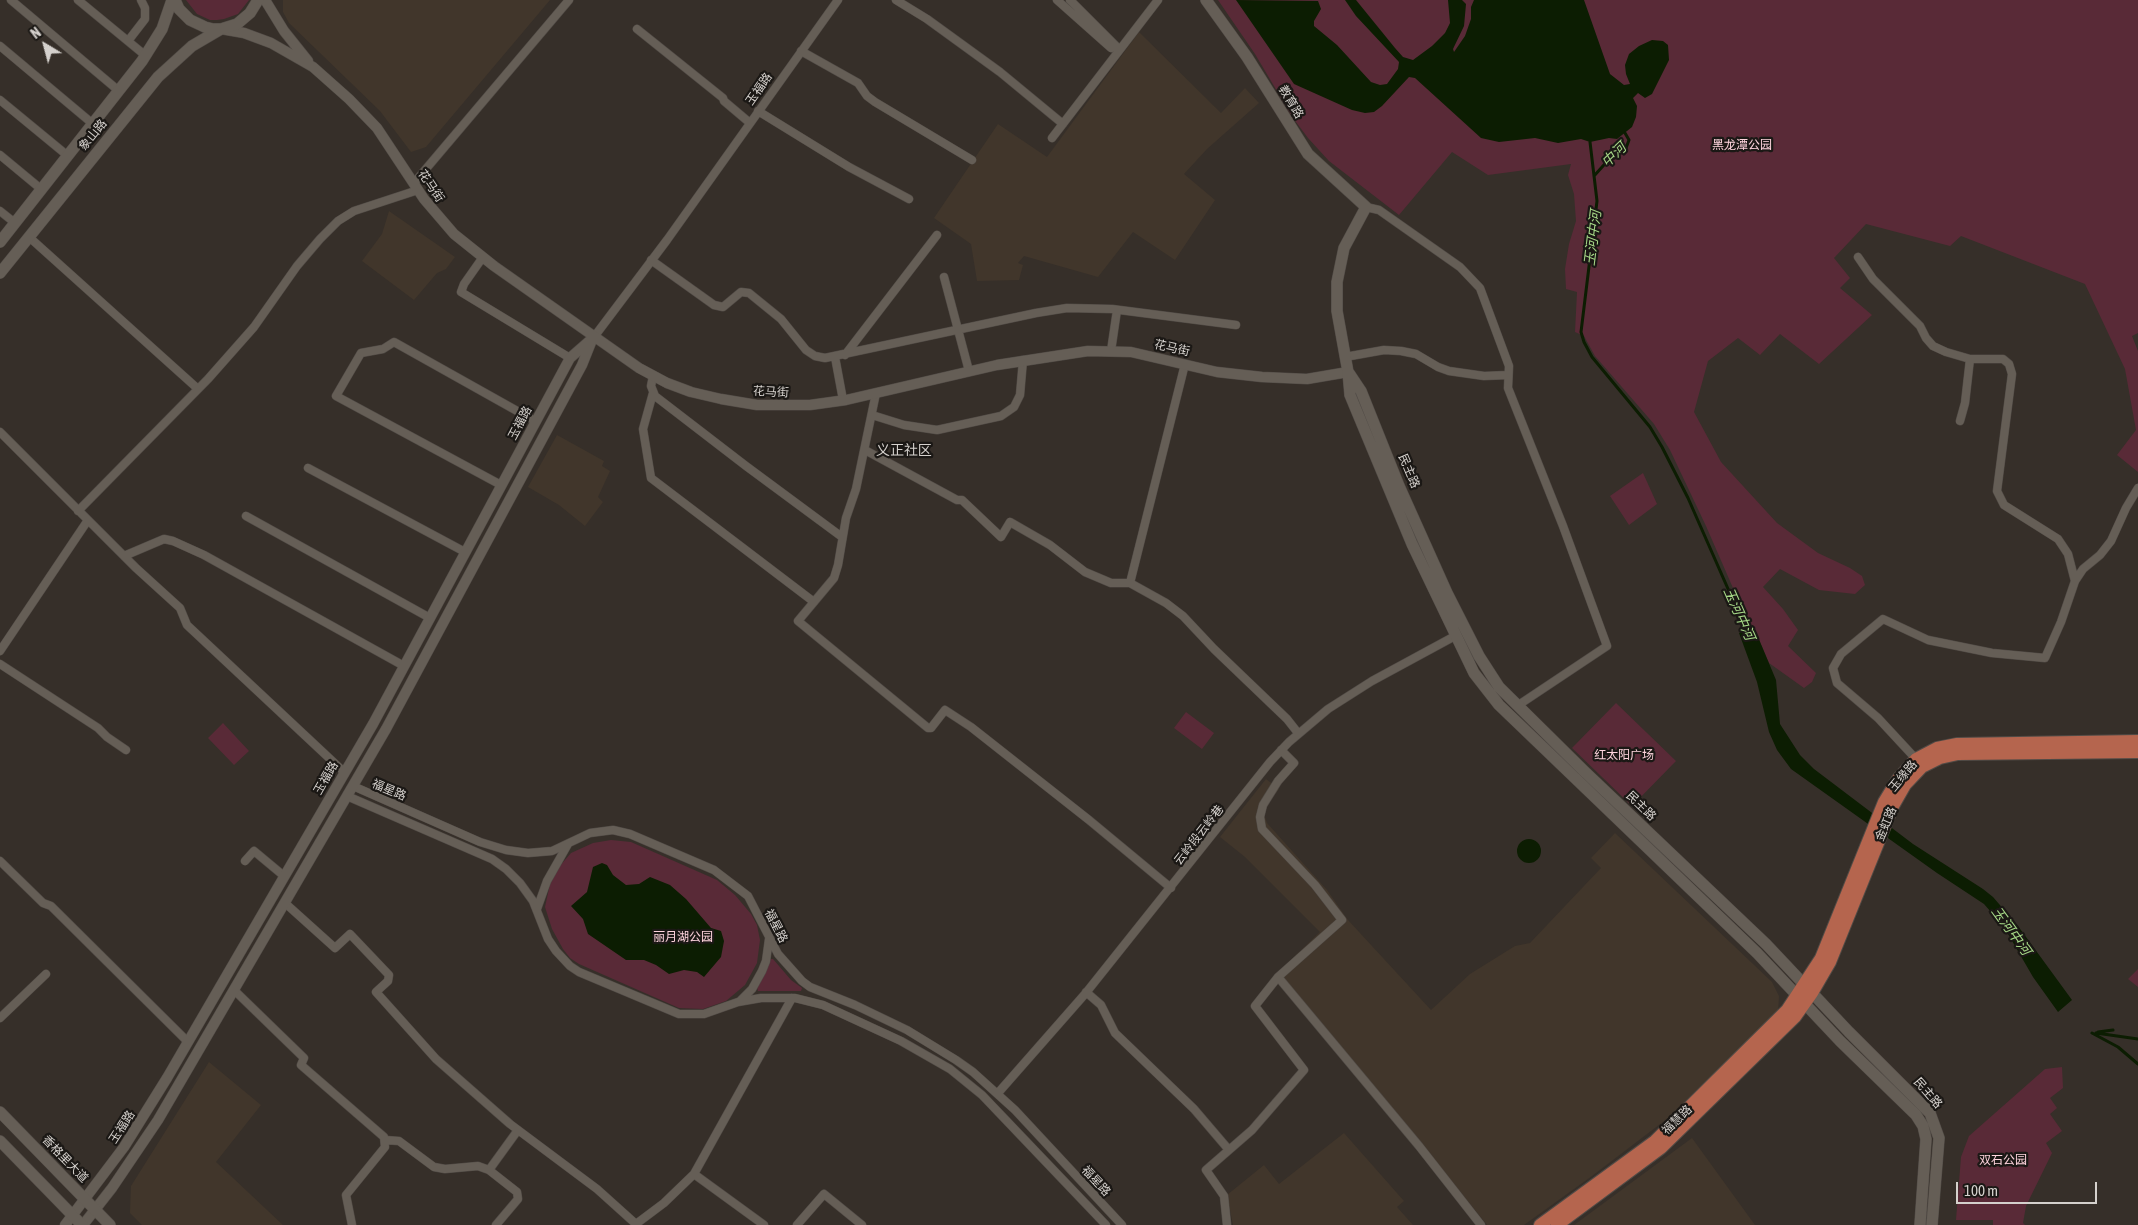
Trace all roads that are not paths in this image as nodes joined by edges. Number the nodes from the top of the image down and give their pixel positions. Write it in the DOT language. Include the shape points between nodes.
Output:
graph roads {
  1 [pos="11,0"];
  2 [pos="78,0"];
  3 [pos="141,0"];
  4 [pos="174,0"];
  5 [pos="258,0"];
  6 [pos="265,0"];
  7 [pos="569,0"];
  8 [pos="837,0"];
  9 [pos="896,0"];
  10 [pos="1057,0"];
  11 [pos="1070,0"];
  12 [pos="1158,0"];
  13 [pos="1206,0"];
  14 [pos="222,28"];
  15 [pos="637,29"];
  16 [pos="128,41"];
  17 [pos="0,46"];
  18 [pos="1111,48"];
  19 [pos="1119,49"];
  20 [pos="801,51"];
  21 [pos="146,56"];
  22 [pos="313,67"];
  23 [pos="119,91"];
  24 [pos="0,100"];
  25 [pos="758,111"];
  26 [pos="750,123"];
  27 [pos="93,124"];
  28 [pos="1063,124"];
  29 [pos="1052,138"];
  30 [pos="0,155"];
  31 [pos="68,156"];
  32 [pos="972,160"];
  33 [pos="416,186"];
  34 [pos="42,189"];
  35 [pos="909,199"];
  36 [pos="1366,207"];
  37 [pos="0,211"];
  38 [pos="15,223"];
  39 [pos="937,235"];
  40 [pos="29,237"];
  41 [pos="0,242"];
  42 [pos="482,257"];
  43 [pos="1858,257"];
  44 [pos="651,260"];
  45 [pos="0,273"];
  46 [pos="944,277"];
  47 [pos="1117,310"];
  48 [pos="1236,325"];
  49 [pos="958,330"];
  50 [pos="594,337"];
  51 [pos="1111,350"];
  52 [pos="845,355"];
  53 [pos="835,357"];
  54 [pos="1345,357"];
  55 [pos="570,358"];
  56 [pos="1970,359"];
  57 [pos="1023,360"];
  58 [pos="1185,364"];
  59 [pos="970,371"];
  60 [pos="1348,372"];
  61 [pos="1508,375"];
  62 [pos="653,376"];
  63 [pos="198,390"];
  64 [pos="653,393"];
  65 [pos="876,393"];
  66 [pos="843,400"];
  67 [pos="872,415"];
  68 [pos="535,421"];
  69 [pos="1960,421"];
  70 [pos="0,432"];
  71 [pos="865,450"];
  72 [pos="308,468"];
  73 [pos="501,485"];
  74 [pos="2138,488"];
  75 [pos="78,511"];
  76 [pos="246,516"];
  77 [pos="88,520"];
  78 [pos="842,537"];
  79 [pos="465,552"];
  80 [pos="124,556"];
  81 [pos="2075,581"];
  82 [pos="1130,583"];
  83 [pos="814,602"];
  84 [pos="430,618"];
  85 [pos="1456,636"];
  86 [pos="0,651"];
  87 [pos="0,664"];
  88 [pos="404,666"];
  89 [pos="1517,706"];
  90 [pos="1298,733"];
  91 [pos="2138,741"];
  92 [pos="126,750"];
  93 [pos="1281,750"];
  94 [pos="2138,752"];
  95 [pos="1916,759"];
  96 [pos="344,772"];
  97 [pos="352,786"];
  98 [pos="1894,792"];
  99 [pos="347,796"];
  100 [pos="569,843"];
  101 [pos="245,860"];
  102 [pos="0,861"];
  103 [pos="284,876"];
  104 [pos="1171,888"];
  105 [pos="285,903"];
  106 [pos="537,909"];
  107 [pos="770,939"];
  108 [pos="46,974"];
  109 [pos="1278,977"];
  110 [pos="234,990"];
  111 [pos="1086,992"];
  112 [pos="1805,994"];
  113 [pos="792,998"];
  114 [pos="738,1002"];
  115 [pos="1,1017"];
  116 [pos="188,1042"];
  117 [pos="998,1093"];
  118 [pos="0,1112"];
  119 [pos="518,1130"];
  120 [pos="385,1140"];
  121 [pos="0,1141"];
  122 [pos="1229,1150"];
  123 [pos="489,1170"];
  124 [pos="694,1174"];
  125 [pos="85,1200"];
  126 [pos="95,1210"];
  127 [pos="73,1216"];
  128 [pos="637,1224"];
  129 [pos="65,1225"];
  130 [pos="83,1225"];
  131 [pos="110,1225"];
  132 [pos="352,1225"];
  133 [pos="496,1225"];
  134 [pos="764,1225"];
  135 [pos="797,1225"];
  136 [pos="862,1225"];
  137 [pos="1106,1225"];
  138 [pos="1122,1225"];
  139 [pos="1227,1225"];
  140 [pos="1481,1225"];
  141 [pos="1540,1225"];
  142 [pos="1557,1225"];
  143 [pos="1920,1225"];
  144 [pos="1932,1225"];
  1 -- 23 [label="street"];
  2 -- 16 [label="street"];
  3 -- 16 [label="street" via="145,19"];
  4 -- 14 [label="main road" via="190,20 205,28"];
  4 -- 21 [label="main road, 象山路"];
  5 -- 14 [label="main road, 象山路" via="244,19"];
  6 -- 22 [label="street, 花马街" via="284,31"];
  7 -- 33 [label="street"];
  8 -- 20 [label="street, 玉福路"];
  9 -- 28 [label="street" via="1000,72"];
  10 -- 18 [label="street"];
  11 -- 19 [label="street"];
  12 -- 19 [label="street"];
  13 -- 36 [label="main road, 教育路" via="1247,57 1308,154"];
  14 -- 22 [label="street, 花马街" via="271,43"];
  14 -- 40 [label="main road, 象山路" via="192,46 158,77"];
  15 -- 26 [label="street"];
  16 -- 21 [label="street"];
  17 -- 27 [label="street"];
  19 -- 28 [label="street"];
  20 -- 25 [label="street, 玉福路"];
  20 -- 32 [label="street" via="858,83 875,102"];
  21 -- 23 [label="main road, 象山路"];
  22 -- 33 [label="street, 花马街" via="377,128"];
  23 -- 27 [label="main road, 象山路"];
  24 -- 31 [label="street"];
  25 -- 26 [label="street, 玉福路"];
  25 -- 35 [label="street" via="849,167"];
  26 -- 44 [label="street, 玉福路"];
  27 -- 31 [label="main road, 象山路"];
  28 -- 29 [label="street"];
  30 -- 34 [label="street"];
  31 -- 34 [label="main road, 象山路"];
  33 -- 42 [label="street, 花马街" via="444,223"];
  33 -- 63 [label="street" via="363,207 338,221 308,252 254,326"];
  34 -- 38 [label="main road, 象山路"];
  36 -- 54 [label="main road, 民主路" via="1344,248 1338,276 1337,311"];
  36 -- 61 [label="street" via="1379,210 1474,280 1484,296 1509,366"];
  37 -- 38 [label="street"];
  38 -- 41 [label="main road, 象山路"];
  39 -- 52 [label="street"];
  40 -- 45 [label="main road, 象山路"];
  40 -- 63 [label="street"];
  42 -- 50 [label="street, 花马街"];
  42 -- 55 [label="street" via="461,292"];
  43 -- 56 [label="street" via="1920,326 1933,346"];
  44 -- 50 [label="street, 玉福路"];
  44 -- 53 [label="street" via="714,305 723,307 742,292 749,293 781,319 810,353 825,358"];
  46 -- 49 [label="street"];
  47 -- 48 [label="street"];
  47 -- 49 [label="street" via="1052,310"];
  47 -- 51 [label="street"];
  49 -- 52 [label="street"];
  49 -- 59 [label="street"];
  50 -- 55 [label="street, 玉福路"];
  50 -- 62 [label="street, 花马街"];
  50 -- 97 [label="street, 玉福路" via="582,365 386,729"];
  51 -- 57 [label="street, 花马街"];
  51 -- 58 [label="street, 花马街"];
  52 -- 53 [label="street"];
  53 -- 66 [label="street"];
  54 -- 60 [label="main road, 民主路"];
  54 -- 61 [label="street" via="1384,350 1400,351 1416,354 1438,367 1461,373"];
  55 -- 68 [label="street, 玉福路"];
  56 -- 69 [label="street"];
  56 -- 81 [label="street" via="2003,358 2012,370 1997,485 1999,497 2004,504 2058,539 2068,554"];
  57 -- 59 [label="street, 花马街"];
  57 -- 67 [label="street" via="1020,395 1014,407 1001,416 937,430 904,425"];
  58 -- 60 [label="street, 花马街" via="1217,372 1285,378 1307,379"];
  58 -- 82 [label="street"];
  59 -- 65 [label="street, 花马街"];
  60 -- 85 [label="main road, 民主路" via="1350,395 1366,436"];
  60 -- 89 [label="main road, 民主路" via="1361,391 1423,539 1478,656 1499,687"];
  61 -- 89 [label="street" via="1508,388 1607,646"];
  62 -- 64 [label="street"];
  62 -- 66 [label="street, 花马街" via="691,392 739,403 792,406"];
  63 -- 75 [label="street"];
  64 -- 78 [label="street"];
  64 -- 83 [label="street" via="643,429 651,478"];
  65 -- 66 [label="street, 花马街"];
  65 -- 67 [label="street"];
  67 -- 71 [label="street"];
  68 -- 73 [label="street, 玉福路"];
  68 -- 73 [label="street" via="394,342 383,349 361,353 336,396"];
  70 -- 75 [label="street"];
  71 -- 78 [label="street"];
  71 -- 82 [label="street" via="962,500 1001,537 1010,522 1050,545 1085,572 1112,583"];
  72 -- 79 [label="street"];
  73 -- 79 [label="street, 玉福路"];
  74 -- 81 [label="street" via="2111,541"];
  75 -- 77 [label="street"];
  76 -- 84 [label="street"];
  77 -- 80 [label="street"];
  77 -- 86 [label="street"];
  78 -- 83 [label="street" via="834,578"];
  79 -- 84 [label="street, 玉福路"];
  80 -- 88 [label="street" via="164,539 173,541"];
  80 -- 96 [label="street" via="180,608 188,625"];
  81 -- 95 [label="street" via="2045,658 1992,653 1928,640 1883,619 1841,654 1833,668 1837,683 1878,718"];
  82 -- 90 [label="street" via="1183,616"];
  83 -- 104 [label="street" via="798,621 928,728 945,710 997,746"];
  84 -- 88 [label="street, 玉福路"];
  85 -- 90 [label="street, 云岭段云岭巷" via="1372,681"];
  85 -- 112 [label="main road, 民主路" via="1474,673 1499,705 1757,953"];
  87 -- 92 [label="street"];
  88 -- 96 [label="street, 玉福路"];
  89 -- 112 [label="main road, 民主路" via="1766,944"];
  90 -- 93 [label="street, 云岭段云岭巷"];
  91 -- 95 [label="main road, 玉缘路" via="1957,744 1937,748"];
  93 -- 104 [label="street, 云岭段云岭巷"];
  93 -- 109 [label="street" via="1294,763 1263,806 1262,828 1315,884 1342,920"];
  94 -- 98 [label="main road, 金虹路" via="1949,755 1922,767"];
  95 -- 98 [label="main road, 玉缘路"];
  96 -- 103 [label="street, 玉福路"];
  97 -- 99 [label="street, 玉福路"];
  97 -- 100 [label="street, 福星路" via="480,842 506,850 540,853"];
  98 -- 112 [label="main road, 金虹路" via="1864,863 1830,962"];
  99 -- 105 [label="street, 玉福路"];
  99 -- 106 [label="street, 福星路" via="492,860 520,883"];
  100 -- 106 [label="street" via="547,881"];
  100 -- 107 [label="street, 福星路" via="597,832 622,831 714,870 748,896"];
  101 -- 103 [label="street" via="254,851"];
  102 -- 116 [label="street" via="43,903 51,906"];
  103 -- 116 [label="street, 玉福路"];
  104 -- 111 [label="street, 云岭段云岭巷"];
  105 -- 110 [label="street, 玉福路"];
  105 -- 119 [label="street" via="335,948 350,934 389,974 388,981 376,992 436,1059"];
  106 -- 114 [label="street, 福星路" via="552,945 562,959 579,972 679,1014 704,1014"];
  107 -- 114 [label="street" via="762,971 752,989"];
  107 -- 117 [label="street, 福星路" via="786,964 810,987 907,1030 956,1060"];
  108 -- 115 [label="street"];
  109 -- 122 [label="street" via="1256,1006 1304,1070 1252,1130"];
  109 -- 140 [label="street"];
  110 -- 120 [label="street" via="304,1058 301,1065"];
  110 -- 126 [label="street, 玉福路" via="158,1120"];
  111 -- 117 [label="street, 云岭段云岭巷"];
  111 -- 122 [label="street" via="1101,1005 1115,1033 1194,1108"];
  112 -- 141 [label="main road, 福慧路" via="1661,1135"];
  112 -- 142 [label="main road, 福慧路" via="1794,1017 1668,1143"];
  112 -- 143 [label="main road, 民主路" via="1923,1126 1926,1139"];
  112 -- 144 [label="main road, 民主路" via="1925,1107 1934,1121 1939,1138"];
  113 -- 114 [label="street, 福星路"];
  113 -- 124 [label="street"];
  113 -- 137 [label="street, 福星路" via="823,1005 850,1016 950,1069 994,1106"];
  116 -- 125 [label="street, 玉福路" via="142,1119"];
  117 -- 138 [label="street, 福星路"];
  118 -- 125 [label="main road, 香格里大道"];
  119 -- 123 [label="street"];
  119 -- 128 [label="street"];
  120 -- 123 [label="street" via="399,1141 434,1167 478,1166"];
  120 -- 132 [label="street" via="385,1147 346,1195"];
  121 -- 127 [label="main road"];
  122 -- 139 [label="street" via="1206,1170 1224,1196"];
  123 -- 133 [label="street" via="517,1192 518,1199"];
  124 -- 128 [label="street"];
  124 -- 134 [label="street"];
  125 -- 126 [label="main road, 香格里大道"];
  125 -- 127 [label="street, 玉福路"];
  126 -- 130 [label="street, 玉福路"];
  126 -- 131 [label="main road, 香格里大道"];
  127 -- 129 [label="street, 玉福路"];
  127 -- 130 [label="main road"];
  135 -- 136 [label="street" via="824,1194"];
}
